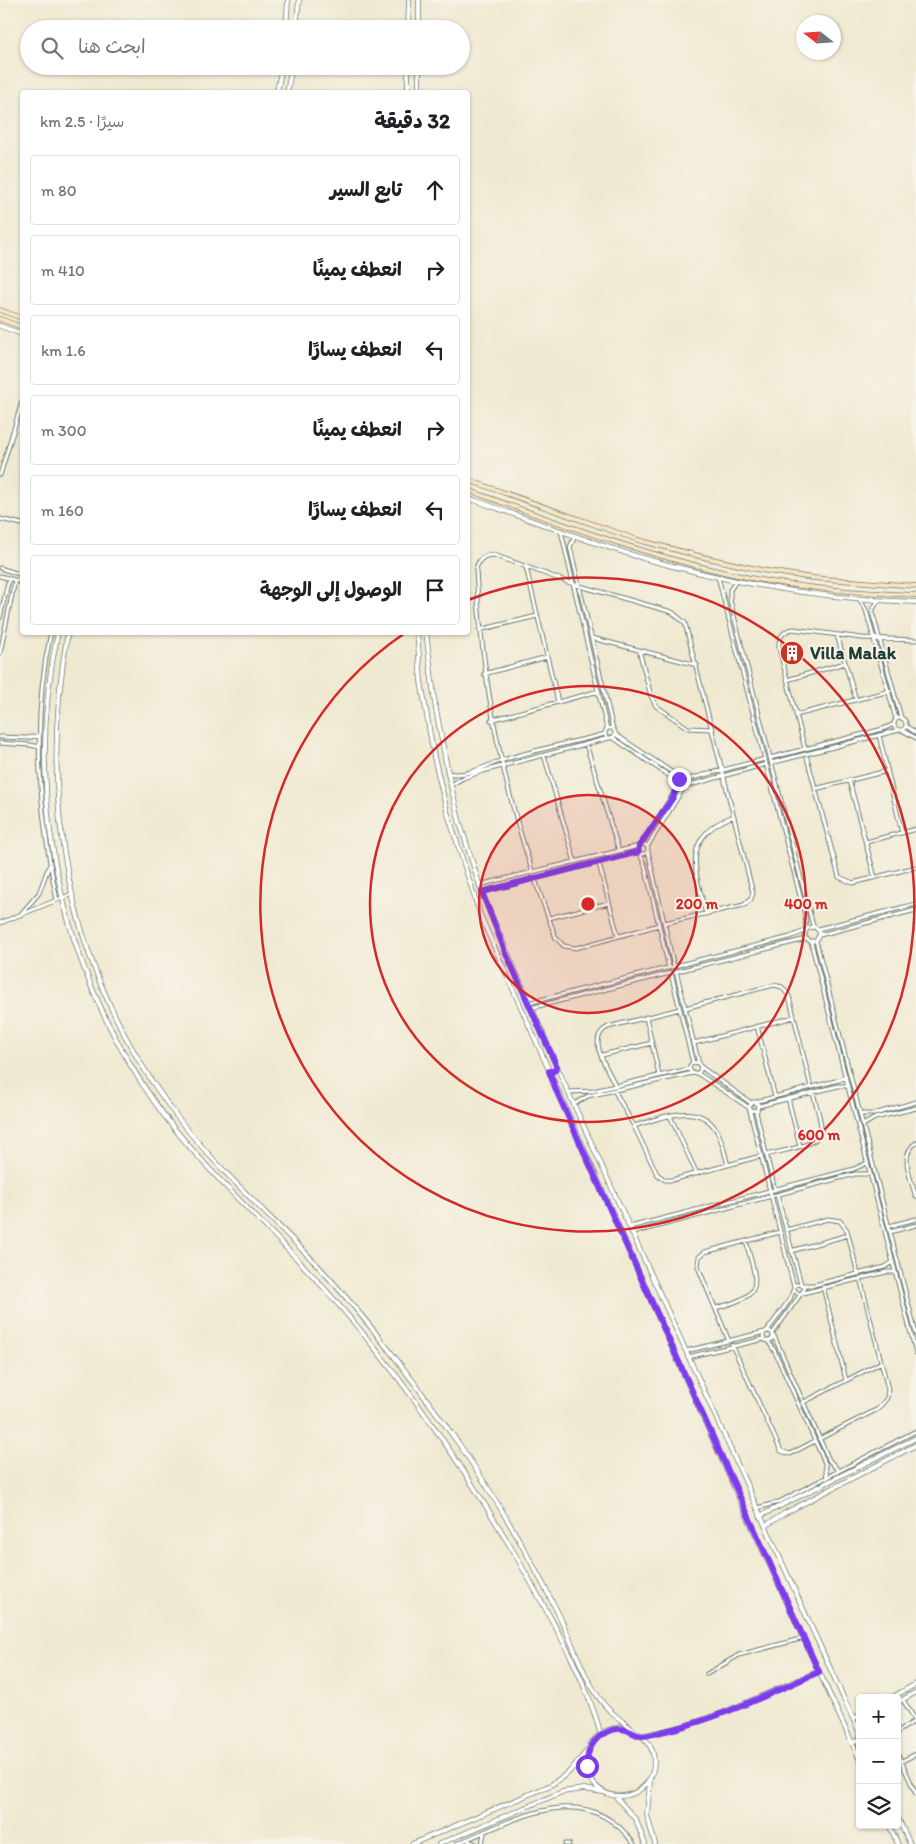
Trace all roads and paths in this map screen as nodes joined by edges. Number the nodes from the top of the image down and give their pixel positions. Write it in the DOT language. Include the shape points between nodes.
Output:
graph roads {
  1 [pos="288,0"];
  2 [pos="299,0"];
  3 [pos="409,0"];
  4 [pos="419,0"];
  5 [pos="287,20"];
  6 [pos="297,20"];
  7 [pos="408,20"];
  8 [pos="419,20"];
  9 [pos="281,75"];
  10 [pos="290,75"];
  11 [pos="408,75"];
  12 [pos="419,75"];
  13 [pos="278,90"];
  14 [pos="287,90"];
  15 [pos="408,90"];
  16 [pos="419,90"];
  17 [pos="0,310"];
  18 [pos="20,317"];
  19 [pos="0,319"];
  20 [pos="0,326"];
  21 [pos="20,326"];
  22 [pos="20,333"];
  23 [pos="20,409"];
  24 [pos="0,475"];
  25 [pos="470,481"];
  26 [pos="470,491"];
  27 [pos="470,499"];
  28 [pos="0,519"];
  29 [pos="20,524"];
  30 [pos="572,527"];
  31 [pos="561,531"];
  32 [pos="570,534"];
  33 [pos="575,536"];
  34 [pos="0,568"];
  35 [pos="526,568"];
  36 [pos="20,574"];
  37 [pos="0,576"];
  38 [pos="718,577"];
  39 [pos="9,578"];
  40 [pos="15,580"];
  41 [pos="20,581"];
  42 [pos="736,581"];
  43 [pos="573,584"];
  44 [pos="580,586"];
  45 [pos="916,586"];
  46 [pos="916,595"];
  47 [pos="860,600"];
  48 [pos="878,601"];
  49 [pos="916,602"];
  50 [pos="537,616"];
  51 [pos="0,618"];
  52 [pos="479,630"];
  53 [pos="50,635"];
  54 [pos="58,635"];
  55 [pos="68,635"];
  56 [pos="417,635"];
  57 [pos="426,635"];
  58 [pos="837,635"];
  59 [pos="592,638"];
  60 [pos="875,638"];
  61 [pos="880,639"];
  62 [pos="916,641"];
  63 [pos="639,650"];
  64 [pos="0,653"];
  65 [pos="547,657"];
  66 [pos="845,663"];
  67 [pos="697,665"];
  68 [pos="484,674"];
  69 [pos="787,680"];
  70 [pos="599,691"];
  71 [pos="890,691"];
  72 [pos="856,700"];
  73 [pos="558,702"];
  74 [pos="758,709"];
  75 [pos="753,710"];
  76 [pos="796,715"];
  77 [pos="899,719"];
  78 [pos="492,720"];
  79 [pos="894,724"];
  80 [pos="906,726"];
  81 [pos="607,729"];
  82 [pos="613,729"];
  83 [pos="713,729"];
  84 [pos="900,730"];
  85 [pos="916,733"];
  86 [pos="605,734"];
  87 [pos="615,734"];
  88 [pos="40,735"];
  89 [pos="440,735"];
  90 [pos="879,735"];
  91 [pos="0,737"];
  92 [pos="31,738"];
  93 [pos="430,738"];
  94 [pos="611,738"];
  95 [pos="916,738"];
  96 [pos="0,743"];
  97 [pos="586,743"];
  98 [pos="30,744"];
  99 [pos="40,747"];
  100 [pos="806,751"];
  101 [pos="444,755"];
  102 [pos="544,755"];
  103 [pos="434,757"];
  104 [pos="656,760"];
  105 [pos="500,761"];
  106 [pos="771,761"];
  107 [pos="766,762"];
  108 [pos="652,764"];
  109 [pos="501,766"];
  110 [pos="722,770"];
  111 [pos="887,771"];
  112 [pos="448,773"];
  113 [pos="724,776"];
  114 [pos="684,779"];
  115 [pos="849,780"];
  116 [pos="677,782"];
  117 [pos="451,785"];
  118 [pos="685,787"];
  119 [pos="677,788"];
  120 [pos="815,789"];
  121 [pos="734,816"];
  122 [pos="784,817"];
  123 [pos="780,818"];
  124 [pos="916,829"];
  125 [pos="902,832"];
  126 [pos="866,842"];
  127 [pos="641,845"];
  128 [pos="648,849"];
  129 [pos="619,851"];
  130 [pos="639,853"];
  131 [pos="598,860"];
  132 [pos="575,862"];
  133 [pos="49,863"];
  134 [pos="916,867"];
  135 [pos="532,873"];
  136 [pos="534,878"];
  137 [pos="875,878"];
  138 [pos="479,885"];
  139 [pos="482,892"];
  140 [pos="72,894"];
  141 [pos="63,897"];
  142 [pos="57,900"];
  143 [pos="609,903"];
  144 [pos="916,904"];
  145 [pos="910,906"];
  146 [pos="916,910"];
  147 [pos="911,912"];
  148 [pos="706,914"];
  149 [pos="18,916"];
  150 [pos="549,918"];
  151 [pos="0,923"];
  152 [pos="661,923"];
  153 [pos="80,924"];
  154 [pos="813,926"];
  155 [pos="71,927"];
  156 [pos="818,929"];
  157 [pos="806,930"];
  158 [pos="820,935"];
  159 [pos="618,936"];
  160 [pos="806,939"];
  161 [pos="816,941"];
  162 [pos="811,942"];
  163 [pos="746,948"];
  164 [pos="747,953"];
  165 [pos="674,967"];
  166 [pos="670,968"];
  167 [pos="676,972"];
  168 [pos="671,973"];
  169 [pos="612,983"];
  170 [pos="614,988"];
  171 [pos="528,1003"];
  172 [pos="531,1008"];
  173 [pos="685,1008"];
  174 [pos="680,1009"];
  175 [pos="646,1017"];
  176 [pos="794,1017"];
  177 [pos="757,1026"];
  178 [pos="838,1027"];
  179 [pos="833,1028"];
  180 [pos="689,1032"];
  181 [pos="652,1043"];
  182 [pos="694,1043"];
  183 [pos="602,1055"];
  184 [pos="693,1063"];
  185 [pos="700,1065"];
  186 [pos="557,1067"];
  187 [pos="689,1069"];
  188 [pos="549,1071"];
  189 [pos="695,1073"];
  190 [pos="659,1074"];
  191 [pos="846,1077"];
  192 [pos="643,1079"];
  193 [pos="644,1084"];
  194 [pos="565,1085"];
  195 [pos="615,1085"];
  196 [pos="848,1086"];
  197 [pos="811,1088"];
  198 [pos="556,1090"];
  199 [pos="614,1090"];
  200 [pos="569,1092"];
  201 [pos="812,1092"];
  202 [pos="775,1097"];
  203 [pos="788,1098"];
  204 [pos="753,1102"];
  205 [pos="916,1103"];
  206 [pos="574,1104"];
  207 [pos="758,1106"];
  208 [pos="916,1108"];
  209 [pos="749,1109"];
  210 [pos="756,1112"];
  211 [pos="860,1114"];
  212 [pos="670,1116"];
  213 [pos="634,1126"];
  214 [pos="863,1126"];
  215 [pos="916,1143"];
  216 [pos="800,1146"];
  217 [pos="766,1155"];
  218 [pos="761,1156"];
  219 [pos="872,1158"];
  220 [pos="867,1161"];
  221 [pos="728,1165"];
  222 [pos="697,1174"];
  223 [pos="870,1174"];
  224 [pos="812,1180"];
  225 [pos="813,1186"];
  226 [pos="915,1186"];
  227 [pos="776,1190"];
  228 [pos="770,1191"];
  229 [pos="777,1195"];
  230 [pos="771,1197"];
  231 [pos="916,1197"];
  232 [pos="715,1206"];
  233 [pos="717,1211"];
  234 [pos="684,1214"];
  235 [pos="685,1219"];
  236 [pos="916,1219"];
  237 [pos="916,1225"];
  238 [pos="889,1226"];
  239 [pos="630,1228"];
  240 [pos="786,1230"];
  241 [pos="780,1232"];
  242 [pos="890,1232"];
  243 [pos="632,1233"];
  244 [pos="885,1233"];
  245 [pos="848,1235"];
  246 [pos="746,1241"];
  247 [pos="791,1251"];
  248 [pos="893,1262"];
  249 [pos="895,1272"];
  250 [pos="858,1274"];
  251 [pos="860,1278"];
  252 [pos="802,1284"];
  253 [pos="823,1287"];
  254 [pos="794,1288"];
  255 [pos="802,1294"];
  256 [pos="716,1308"];
  257 [pos="766,1331"];
  258 [pos="916,1334"];
  259 [pos="773,1335"];
  260 [pos="730,1340"];
  261 [pos="766,1340"];
  262 [pos="732,1345"];
  263 [pos="686,1351"];
  264 [pos="916,1353"];
  265 [pos="688,1357"];
  266 [pos="880,1363"];
  267 [pos="846,1380"];
  268 [pos="802,1403"];
  269 [pos="712,1409"];
  270 [pos="702,1413"];
  271 [pos="720,1427"];
  272 [pos="710,1431"];
  273 [pos="916,1431"];
  274 [pos="916,1438"];
  275 [pos="819,1439"];
  276 [pos="815,1441"];
  277 [pos="916,1445"];
  278 [pos="839,1471"];
  279 [pos="827,1478"];
  280 [pos="756,1508"];
  281 [pos="760,1516"];
  282 [pos="765,1526"];
  283 [pos="805,1613"];
  284 [pos="795,1618"];
  285 [pos="814,1633"];
  286 [pos="804,1638"];
  287 [pos="819,1672"];
  288 [pos="707,1674"];
  289 [pos="916,1684"];
  290 [pos="916,1692"];
  291 [pos="898,1694"];
  292 [pos="903,1700"];
  293 [pos="856,1718"];
  294 [pos="853,1719"];
  295 [pos="916,1721"];
  296 [pos="856,1723"];
  297 [pos="901,1730"];
  298 [pos="600,1735"];
  299 [pos="640,1735"];
  300 [pos="856,1741"];
  301 [pos="852,1743"];
  302 [pos="592,1745"];
  303 [pos="856,1752"];
  304 [pos="916,1754"];
  305 [pos="902,1761"];
  306 [pos="651,1776"];
  307 [pos="607,1793"];
  308 [pos="916,1794"];
  309 [pos="615,1796"];
  310 [pos="901,1824"];
  311 [pos="892,1829"];
  312 [pos="484,1833"];
  313 [pos="653,1838"];
  314 [pos="466,1840"];
  315 [pos="645,1842"];
  316 [pos="412,1844"];
  317 [pos="439,1844"];
  318 [pos="456,1844"];
  319 [pos="476,1844"];
  320 [pos="482,1844"];
  321 [pos="565,1844"];
  322 [pos="569,1844"];
  323 [pos="634,1844"];
  324 [pos="655,1844"];
  325 [pos="898,1844"];
  326 [pos="910,1844"];
  1 -- 5 [label="street"];
  2 -- 6 [label="street"];
  3 -- 7 [label="street"];
  4 -- 8 [label="street"];
  9 -- 13 [label="street"];
  10 -- 14 [label="street"];
  11 -- 15 [label="street"];
  12 -- 16 [label="street"];
  17 -- 18 [label="main road"];
  19 -- 21 [label="main road"];
  20 -- 22 [label="street"];
  23 -- 24 [label="street"];
  25 -- 45 [label="main road" via="638,540 702,557 813,578"];
  26 -- 30 [label="main road"];
  27 -- 31 [label="street"];
  28 -- 29 [label="street"];
  30 -- 32 [label="main road"];
  30 -- 46 [label="main road" via="659,556 751,578 861,593"];
  31 -- 32 [label="street"];
  31 -- 43 [label="street"];
  32 -- 33 [label="street"];
  33 -- 38 [label="street"];
  33 -- 44 [label="street" via="570,548"];
  34 -- 36 [label="street"];
  35 -- 43 [label="street"];
  35 -- 50 [label="street"];
  35 -- 52 [label="street" via="494,555 480,560 476,571"];
  37 -- 39 [label="street"];
  38 -- 42 [label="street"];
  38 -- 75 [label="street"];
  39 -- 40 [label="street"];
  39 -- 51 [label="street"];
  40 -- 41 [label="street"];
  40 -- 64 [label="street"];
  42 -- 47 [label="street"];
  42 -- 74 [label="street" via="730,590 730,600"];
  43 -- 44 [label="street"];
  43 -- 70 [label="street"];
  44 -- 59 [label="street"];
  44 -- 67 [label="street" via="680,616 688,628"];
  47 -- 48 [label="street"];
  47 -- 60 [label="street"];
  48 -- 49 [label="street"];
  48 -- 61 [label="street" via="873,612"];
  50 -- 52 [label="street"];
  50 -- 65 [label="street"];
  52 -- 68 [label="street"];
  53 -- 88 [label="street" via="43,679"];
  54 -- 141 [label="street" via="48,697 46,771 48,815"];
  55 -- 140 [label="street" via="57,708 55,766 59,828"];
  56 -- 93 [label="street"];
  57 -- 89 [label="street"];
  58 -- 60 [label="street"];
  58 -- 66 [label="street"];
  58 -- 69 [label="street" via="793,629 785,632 779,648"];
  59 -- 63 [label="street"];
  59 -- 82 [label="street"];
  60 -- 61 [label="street"];
  60 -- 71 [label="street"];
  61 -- 62 [label="street"];
  61 -- 77 [label="street"];
  63 -- 67 [label="street"];
  63 -- 83 [label="street" via="656,706 688,728"];
  65 -- 68 [label="street"];
  65 -- 73 [label="street"];
  66 -- 69 [label="street"];
  66 -- 72 [label="street"];
  67 -- 83 [label="street"];
  68 -- 78 [label="street"];
  69 -- 76 [label="street"];
  70 -- 73 [label="street"];
  70 -- 81 [label="street"];
  71 -- 72 [label="street"];
  71 -- 77 [label="street"];
  72 -- 76 [label="street"];
  73 -- 78 [label="street"];
  74 -- 75 [label="street"];
  74 -- 106 [label="street"];
  75 -- 107 [label="street"];
  76 -- 100 [label="street"];
  77 -- 79 [label="street"];
  77 -- 80 [label="street" via="905,720"];
  78 -- 105 [label="street"];
  79 -- 84 [label="street"];
  79 -- 100 [label="street"];
  80 -- 84 [label="street"];
  80 -- 85 [label="street"];
  81 -- 82 [label="street"];
  81 -- 86 [label="street"];
  82 -- 87 [label="street"];
  83 -- 110 [label="street"];
  84 -- 90 [label="street"];
  84 -- 95 [label="street"];
  86 -- 94 [label="street"];
  86 -- 105 [label="street"];
  87 -- 94 [label="street"];
  87 -- 104 [label="street"];
  88 -- 92 [label="street"];
  88 -- 99 [label="street"];
  89 -- 93 [label="street" via="436,740"];
  89 -- 101 [label="street"];
  90 -- 100 [label="street"];
  90 -- 111 [label="street"];
  91 -- 92 [label="street"];
  92 -- 98 [label="street"];
  93 -- 103 [label="street"];
  94 -- 97 [label="street"];
  94 -- 108 [label="street"];
  96 -- 98 [label="street"];
  97 -- 102 [label="street"];
  97 -- 129 [label="street"];
  98 -- 99 [label="street"];
  99 -- 133 [label="street" via="41,805"];
  100 -- 106 [label="street"];
  100 -- 120 [label="street"];
  101 -- 103 [label="street"];
  101 -- 112 [label="street"];
  102 -- 109 [label="street"];
  102 -- 132 [label="street"];
  103 -- 188 [label="street" via="474,900"];
  104 -- 108 [label="street"];
  104 -- 114 [label="street"];
  105 -- 109 [label="street"];
  105 -- 112 [label="street" via="474,771"];
  106 -- 107 [label="street"];
  106 -- 122 [label="street"];
  107 -- 110 [label="street"];
  107 -- 113 [label="street"];
  107 -- 123 [label="street"];
  108 -- 116 [label="street"];
  109 -- 117 [label="street"];
  109 -- 135 [label="street"];
  110 -- 113 [label="street"];
  110 -- 114 [label="street"];
  111 -- 115 [label="street"];
  111 -- 125 [label="street"];
  112 -- 117 [label="street"];
  113 -- 118 [label="street"];
  113 -- 121 [label="street"];
  114 -- 116 [label="street"];
  114 -- 118 [label="street"];
  115 -- 120 [label="street"];
  115 -- 126 [label="street"];
  116 -- 119 [label="street"];
  117 -- 138 [label="street"];
  118 -- 119 [label="street"];
  118 -- 128 [label="street"];
  119 -- 127 [label="street"];
  120 -- 137 [label="street" via="837,874 849,883"];
  121 -- 148 [label="street" via="712,828 694,855"];
  121 -- 148 [label="street" via="753,896 744,905"];
  122 -- 123 [label="street"];
  122 -- 154 [label="street"];
  123 -- 157 [label="street"];
  124 -- 125 [label="street"];
  125 -- 126 [label="street"];
  126 -- 137 [label="street"];
  127 -- 128 [label="street"];
  127 -- 129 [label="street"];
  127 -- 130 [label="street"];
  128 -- 130 [label="street" via="644,854"];
  128 -- 152 [label="street"];
  129 -- 132 [label="street"];
  130 -- 131 [label="street"];
  130 -- 152 [label="street"];
  131 -- 136 [label="street"];
  131 -- 143 [label="street"];
  132 -- 135 [label="street"];
  133 -- 142 [label="street"];
  133 -- 149 [label="street" via="39,893"];
  134 -- 137 [label="street"];
  135 -- 136 [label="street"];
  135 -- 138 [label="street"];
  136 -- 139 [label="street"];
  136 -- 150 [label="street"];
  138 -- 139 [label="street"];
  139 -- 171 [label="street"];
  140 -- 141 [label="street"];
  140 -- 153 [label="street"];
  141 -- 142 [label="street"];
  141 -- 155 [label="street"];
  142 -- 149 [label="street"];
  143 -- 150 [label="street"];
  143 -- 159 [label="street"];
  144 -- 145 [label="street"];
  145 -- 147 [label="street"];
  145 -- 156 [label="street"];
  146 -- 147 [label="street"];
  147 -- 158 [label="street"];
  148 -- 152 [label="street"];
  149 -- 151 [label="street"];
  150 -- 159 [label="street" via="558,941 568,948"];
  152 -- 159 [label="street"];
  152 -- 165 [label="street"];
  152 -- 166 [label="street"];
  153 -- 155 [label="street"];
  153 -- 299 [label="street" via="115,1014 168,1105 218,1165 325,1274 402,1366 483,1481 545,1589 604,1704"];
  154 -- 156 [label="street"];
  154 -- 157 [label="street"];
  155 -- 298 [label="street" via="98,1001 148,1094 206,1166 295,1255 351,1319 430,1419 468,1474 563,1641 587,1691"];
  156 -- 158 [label="street"];
  157 -- 160 [label="street"];
  157 -- 163 [label="street"];
  158 -- 161 [label="street"];
  160 -- 162 [label="street"];
  160 -- 164 [label="street"];
  161 -- 162 [label="street"];
  161 -- 178 [label="street"];
  162 -- 179 [label="street"];
  163 -- 164 [label="street"];
  163 -- 165 [label="street"];
  164 -- 167 [label="street"];
  165 -- 166 [label="street"];
  166 -- 169 [label="street"];
  167 -- 168 [label="street"];
  167 -- 173 [label="street"];
  168 -- 170 [label="street"];
  168 -- 174 [label="street"];
  169 -- 170 [label="street"];
  169 -- 171 [label="street"];
  170 -- 172 [label="street"];
  171 -- 172 [label="street"];
  172 -- 186 [label="street"];
  173 -- 176 [label="street" via="778,985 788,992"];
  173 -- 180 [label="street"];
  174 -- 175 [label="street"];
  174 -- 180 [label="street"];
  175 -- 181 [label="street"];
  175 -- 183 [label="street" via="604,1029 597,1039"];
  176 -- 177 [label="street"];
  176 -- 197 [label="street"];
  177 -- 182 [label="street"];
  177 -- 202 [label="street"];
  178 -- 179 [label="street"];
  178 -- 211 [label="street"];
  179 -- 191 [label="street"];
  180 -- 182 [label="street"];
  180 -- 184 [label="street"];
  181 -- 183 [label="street"];
  181 -- 190 [label="street"];
  182 -- 185 [label="street"];
  183 -- 195 [label="street"];
  184 -- 185 [label="street"];
  184 -- 187 [label="street"];
  185 -- 189 [label="street"];
  185 -- 204 [label="street"];
  186 -- 188 [label="street"];
  186 -- 194 [label="street"];
  187 -- 189 [label="street"];
  187 -- 190 [label="street"];
  188 -- 198 [label="street"];
  189 -- 193 [label="street"];
  189 -- 209 [label="street"];
  190 -- 192 [label="street"];
  191 -- 196 [label="street"];
  191 -- 197 [label="street"];
  192 -- 193 [label="street"];
  192 -- 195 [label="street"];
  193 -- 199 [label="street"];
  194 -- 198 [label="street"];
  194 -- 200 [label="street"];
  195 -- 200 [label="street" via="588,1092"];
  196 -- 201 [label="street"];
  196 -- 220 [label="street"];
  197 -- 202 [label="street"];
  198 -- 270 [label="street"];
  199 -- 206 [label="street" via="588,1096"];
  199 -- 213 [label="street"];
  200 -- 206 [label="street"];
  201 -- 203 [label="street"];
  201 -- 216 [label="street" via="820,1134 815,1141"];
  202 -- 204 [label="street"];
  203 -- 207 [label="street"];
  203 -- 216 [label="street"];
  204 -- 207 [label="street"];
  204 -- 209 [label="street"];
  205 -- 211 [label="street" via="874,1114"];
  206 -- 239 [label="street"];
  207 -- 210 [label="street"];
  208 -- 214 [label="street" via="875,1118"];
  209 -- 210 [label="street"];
  209 -- 218 [label="street"];
  210 -- 217 [label="street"];
  211 -- 214 [label="street"];
  212 -- 213 [label="street"];
  212 -- 221 [label="street" via="693,1113 710,1123 718,1133"];
  212 -- 222 [label="street"];
  213 -- 222 [label="street" via="659,1177 668,1181"];
  214 -- 219 [label="street"];
  215 -- 226 [label="street" via="909,1148 906,1157"];
  216 -- 217 [label="street"];
  217 -- 227 [label="street"];
  218 -- 221 [label="street"];
  218 -- 228 [label="street"];
  219 -- 220 [label="street"];
  219 -- 238 [label="street"];
  220 -- 223 [label="street"];
  220 -- 224 [label="street" via="854,1169"];
  221 -- 222 [label="street"];
  223 -- 225 [label="street" via="855,1174"];
  223 -- 244 [label="street"];
  224 -- 225 [label="street"];
  224 -- 227 [label="street"];
  225 -- 229 [label="street"];
  226 -- 231 [label="street"];
  227 -- 228 [label="street"];
  228 -- 230 [label="street"];
  228 -- 232 [label="street"];
  229 -- 230 [label="street"];
  229 -- 240 [label="street"];
  230 -- 233 [label="street"];
  230 -- 241 [label="street"];
  232 -- 233 [label="street"];
  232 -- 234 [label="street"];
  233 -- 235 [label="street"];
  234 -- 235 [label="street"];
  234 -- 239 [label="street"];
  235 -- 243 [label="street"];
  236 -- 238 [label="street"];
  237 -- 242 [label="street"];
  238 -- 242 [label="street"];
  239 -- 243 [label="street"];
  240 -- 245 [label="street" via="832,1218 843,1223"];
  240 -- 247 [label="street"];
  241 -- 246 [label="street"];
  241 -- 254 [label="street"];
  242 -- 244 [label="street"];
  242 -- 258 [label="street"];
  243 -- 263 [label="street"];
  244 -- 248 [label="street"];
  245 -- 247 [label="street"];
  245 -- 250 [label="street"];
  246 -- 256 [label="street" via="755,1278 753,1290 742,1301"];
  246 -- 256 [label="street" via="699,1256 698,1267"];
  247 -- 252 [label="street"];
  248 -- 249 [label="street"];
  248 -- 250 [label="street"];
  249 -- 251 [label="street"];
  249 -- 264 [label="street"];
  250 -- 252 [label="street" via="814,1285"];
  251 -- 253 [label="street"];
  251 -- 266 [label="street"];
  252 -- 254 [label="street"];
  252 -- 255 [label="street"];
  253 -- 255 [label="street"];
  253 -- 267 [label="street"];
  254 -- 255 [label="street"];
  254 -- 257 [label="street"];
  255 -- 259 [label="street"];
  256 -- 260 [label="street"];
  257 -- 259 [label="street"];
  257 -- 260 [label="street"];
  257 -- 261 [label="street"];
  259 -- 261 [label="street"];
  259 -- 268 [label="street"];
  260 -- 263 [label="street"];
  261 -- 262 [label="street"];
  261 -- 276 [label="street"];
  262 -- 265 [label="street"];
  262 -- 276 [label="street" via="781,1451 790,1454"];
  263 -- 265 [label="street"];
  265 -- 269 [label="street"];
  266 -- 267 [label="street"];
  266 -- 275 [label="street" via="888,1389 885,1402 878,1409"];
  267 -- 268 [label="street"];
  268 -- 275 [label="street"];
  269 -- 270 [label="street"];
  269 -- 271 [label="street"];
  270 -- 272 [label="street"];
  271 -- 272 [label="street"];
  271 -- 280 [label="street"];
  272 -- 284 [label="street"];
  273 -- 278 [label="street"];
  274 -- 281 [label="street"];
  275 -- 278 [label="street" via="831,1463"];
  276 -- 279 [label="street" via="826,1466"];
  277 -- 282 [label="street"];
  278 -- 279 [label="street"];
  279 -- 280 [label="street" via="779,1502"];
  280 -- 281 [label="street"];
  281 -- 282 [label="street"];
  282 -- 283 [label="street"];
  283 -- 284 [label="street" via="802,1618"];
  283 -- 285 [label="street"];
  284 -- 286 [label="street"];
  285 -- 286 [label="street" via="808,1632"];
  285 -- 294 [label="street"];
  286 -- 287 [label="street"];
  286 -- 288 [label="street" via="738,1655"];
  287 -- 299 [label="street" via="724,1712 684,1726"];
  287 -- 301 [label="street"];
  289 -- 291 [label="street"];
  290 -- 292 [label="street"];
  292 -- 295 [label="street"];
  293 -- 294 [label="street"];
  294 -- 296 [label="street"];
  295 -- 297 [label="street"];
  298 -- 299 [label="street" via="617,1729"];
  298 -- 302 [label="street"];
  299 -- 306 [label="street" via="653,1754"];
  300 -- 301 [label="street"];
  301 -- 303 [label="street"];
  302 -- 307 [label="street" via="587,1757 589,1775 596,1786"];
  302 -- 316 [label="street" via="569,1772 551,1785"];
  304 -- 305 [label="street"];
  305 -- 308 [label="street"];
  306 -- 309 [label="street" via="636,1792"];
  306 -- 313 [label="street" via="646,1806"];
  307 -- 309 [label="street"];
  307 -- 317 [label="street" via="569,1790"];
  309 -- 315 [label="street" via="632,1814"];
  310 -- 326 [label="street"];
  311 -- 325 [label="street"];
  312 -- 314 [label="street"];
  312 -- 320 [label="street"];
  312 -- 323 [label="street" via="537,1811 571,1806 610,1820"];
  313 -- 315 [label="street"];
  313 -- 324 [label="street"];
  314 -- 318 [label="street"];
  314 -- 319 [label="street"];
  321 -- 322 [label="street"];
}
